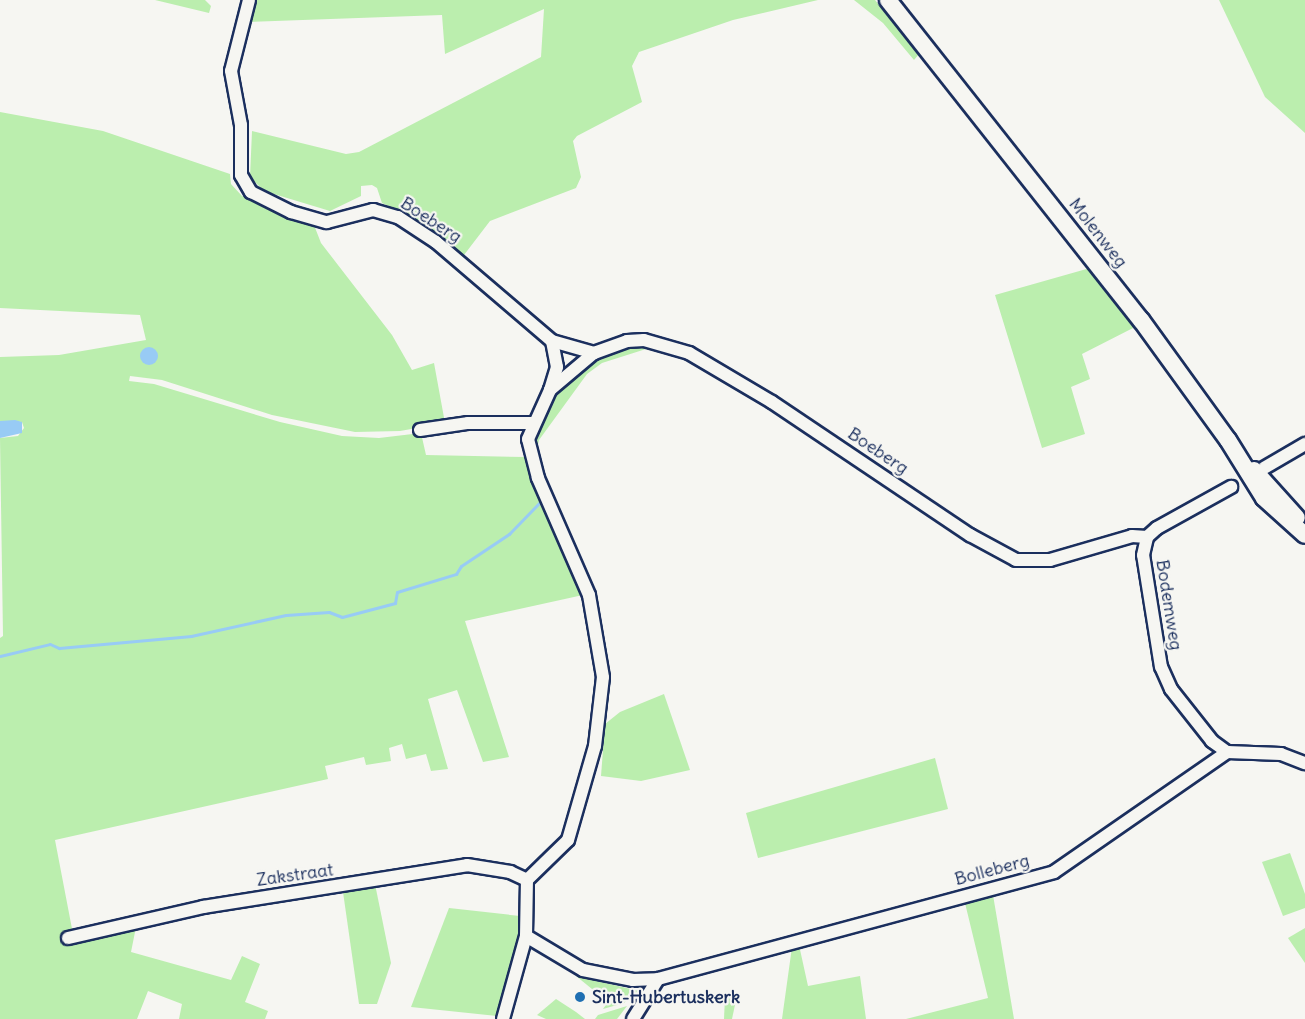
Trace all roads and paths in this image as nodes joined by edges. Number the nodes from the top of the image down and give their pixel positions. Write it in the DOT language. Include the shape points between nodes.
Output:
graph roads {
  1 [pos="249,0"];
  2 [pos="888,0"];
  3 [pos="552,341"];
  4 [pos="594,353"];
  5 [pos="550,390"];
  6 [pos="534,423"];
  7 [pos="420,430"];
  8 [pos="1228,440"];
  9 [pos="1305,444"];
  10 [pos="1264,468"];
  11 [pos="1231,487"];
  12 [pos="1305,529"];
  13 [pos="1305,535"];
  14 [pos="1147,537"];
  15 [pos="1227,752"];
  16 [pos="1305,763"];
  17 [pos="527,880"];
  18 [pos="526,936"];
  19 [pos="68,938"];
  20 [pos="658,979"];
  21 [pos="503,1019"];
  22 [pos="633,1019"];
  1 -- 3 [label="street, Boeberg" via="231,71 241,125 241,175 251,192 291,212 327,222 373,210 398,217 436,242"];
  2 -- 8 [label="main road, Molenweg" via="1135,312"];
  3 -- 4 [label="street, Boeberg"];
  3 -- 5 [label="street, Boeberg" via="557,367"];
  4 -- 5 [label="street, Boeberg"];
  4 -- 14 [label="street, Boeberg" via="627,341 644,340 689,353 772,402 970,535 1017,560 1050,560 1132,536"];
  5 -- 6 [label="street, Boeberg"];
  6 -- 7 [label="street" via="468,423"];
  6 -- 17 [label="street, Boeberg" via="528,439 529,453 589,595 603,677 595,746 568,840"];
  8 -- 12 [label="main road"];
  8 -- 13 [label="main road, Molenweg" via="1264,498"];
  9 -- 10 [label="street"];
  11 -- 14 [label="street, Bodemweg"];
  14 -- 15 [label="street, Bodemweg" via="1143,555 1161,667 1171,689 1212,741"];
  15 -- 16 [label="street" via="1281,754"];
  15 -- 20 [label="street, Bolleberg" via="1054,872"];
  17 -- 18 [label="street"];
  17 -- 19 [label="street, Zakstraat" via="510,872 467,865 203,907"];
  18 -- 20 [label="street, Bolleberg" via="583,970 633,980"];
  18 -- 21 [label="street"];
  20 -- 22 [label="street"];
}
